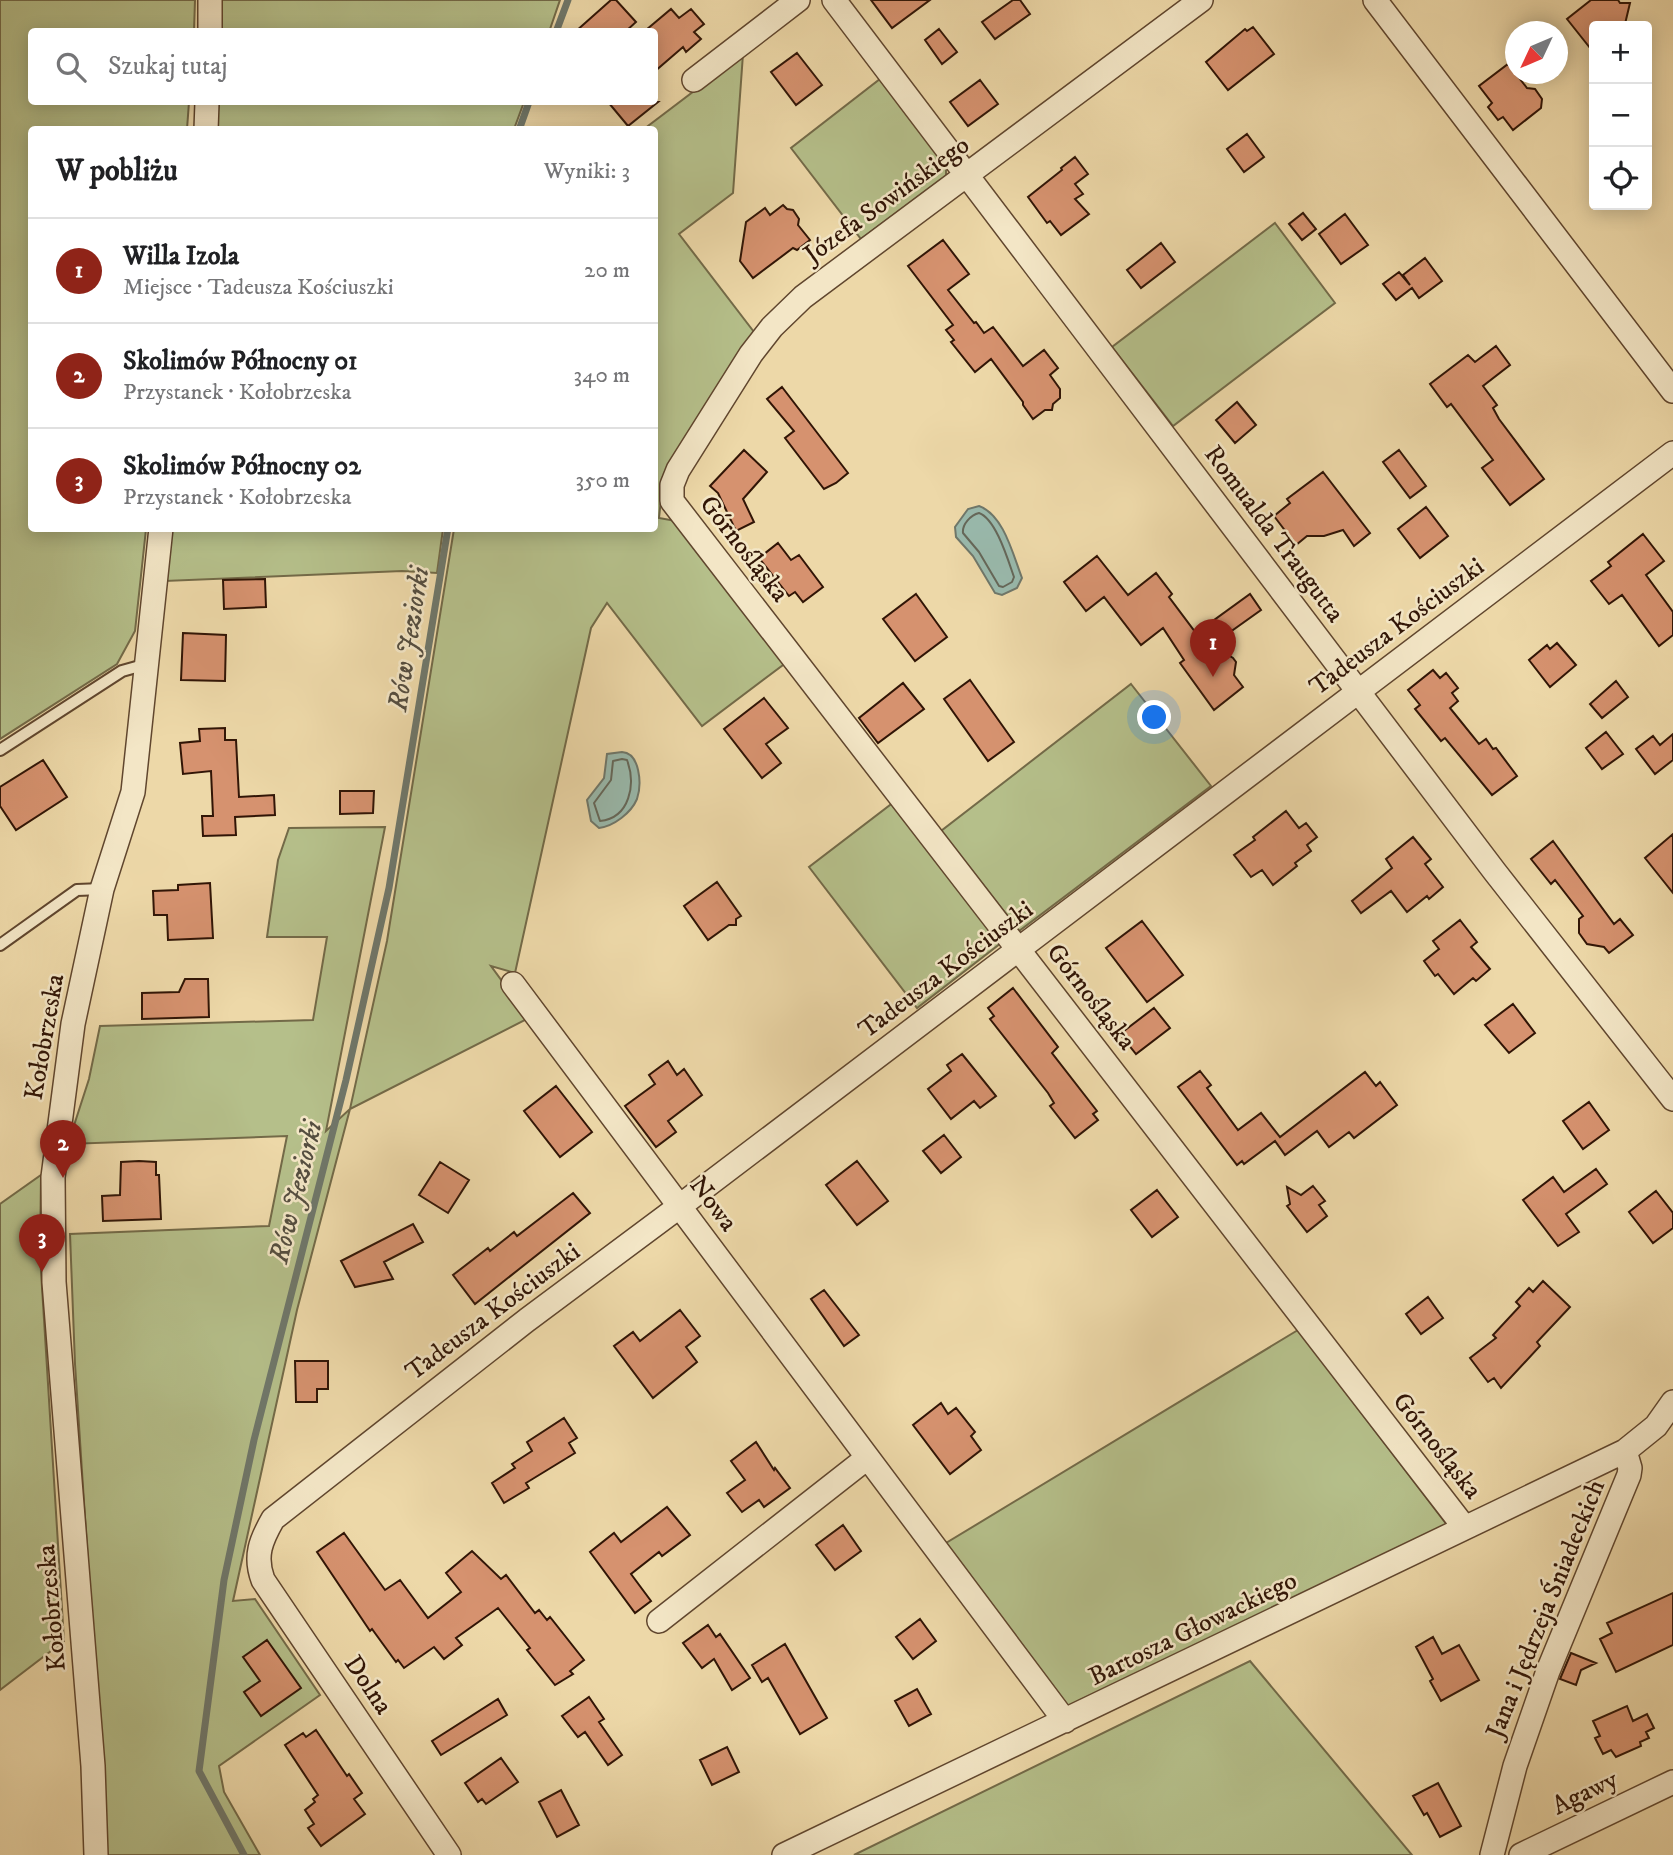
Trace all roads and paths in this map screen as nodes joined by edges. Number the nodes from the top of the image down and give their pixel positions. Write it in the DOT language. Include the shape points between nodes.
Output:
graph roads {
  1 [pos="210,0"];
  2 [pos="797,0"];
  3 [pos="834,0"];
  4 [pos="1201,0"];
  5 [pos="1375,0"];
  6 [pos="210,28"];
  7 [pos="694,80"];
  8 [pos="207,105"];
  9 [pos="206,126"];
  10 [pos="968,175"];
  11 [pos="1673,391"];
  12 [pos="1673,453"];
  13 [pos="672,501"];
  14 [pos="161,532"];
  15 [pos="147,664"];
  16 [pos="1359,691"];
  17 [pos="0,750"];
  18 [pos="102,889"];
  19 [pos="0,944"];
  20 [pos="1019,949"];
  21 [pos="513,984"];
  22 [pos="1673,1099"];
  23 [pos="680,1206"];
  24 [pos="1673,1402"];
  25 [pos="1665,1430"];
  26 [pos="1625,1451"];
  27 [pos="867,1458"];
  28 [pos="1465,1528"];
  29 [pos="261,1540"];
  30 [pos="659,1621"];
  31 [pos="1065,1721"];
  32 [pos="1673,1782"];
  33 [pos="96,1855"];
  34 [pos="449,1855"];
  35 [pos="784,1855"];
  36 [pos="1492,1855"];
  37 [pos="1521,1855"];
  1 -- 6 [label="street"];
  2 -- 7 [label="street"];
  3 -- 10 [label="street, Romualda Traugutta"];
  4 -- 10 [label="street, Józefa Sowińskiego"];
  5 -- 11 [label="street"];
  8 -- 9 [label="street"];
  10 -- 13 [label="street, Józefa Sowińskiego" via="803,297 772,327 678,470"];
  10 -- 16 [label="street, Romualda Traugutta"];
  12 -- 16 [label="street, Tadeusza Kościuszki"];
  13 -- 20 [label="street, Górnośląska"];
  14 -- 15 [label="street, Kołobrzeska"];
  15 -- 17 [label="lane" via="122,671"];
  15 -- 18 [label="street, Kołobrzeska" via="133,793"];
  16 -- 20 [label="street, Tadeusza Kościuszki"];
  16 -- 22 [label="street, Romualda Traugutta"];
  18 -- 19 [label="lane" via="77,890"];
  18 -- 33 [label="street, Kołobrzeska" via="73,1024 52,1177 54,1282 93,1766"];
  20 -- 23 [label="street, Tadeusza Kościuszki"];
  20 -- 28 [label="street, Górnośląska"];
  21 -- 23 [label="street, Nowa"];
  23 -- 27 [label="street, Nowa"];
  23 -- 29 [label="street, Tadeusza Kościuszki" via="273,1519"];
  24 -- 25 [label="street, Jana i Jędrzeja Śniadeckich"];
  25 -- 26 [label="street, Jana i Jędrzeja Śniadeckich"];
  26 -- 28 [label="street, Bartosza Głowackiego"];
  26 -- 36 [label="street, Jana i Jędrzeja Śniadeckich" via="1629,1475 1548,1671 1515,1766"];
  27 -- 30 [label="street"];
  27 -- 31 [label="street, Nowa"];
  28 -- 31 [label="street, Bartosza Głowackiego"];
  29 -- 34 [label="street, Dolna" via="263,1580"];
  31 -- 35 [label="street, Bartosza Głowackiego"];
  32 -- 37 [label="street, Agawy"];
}
